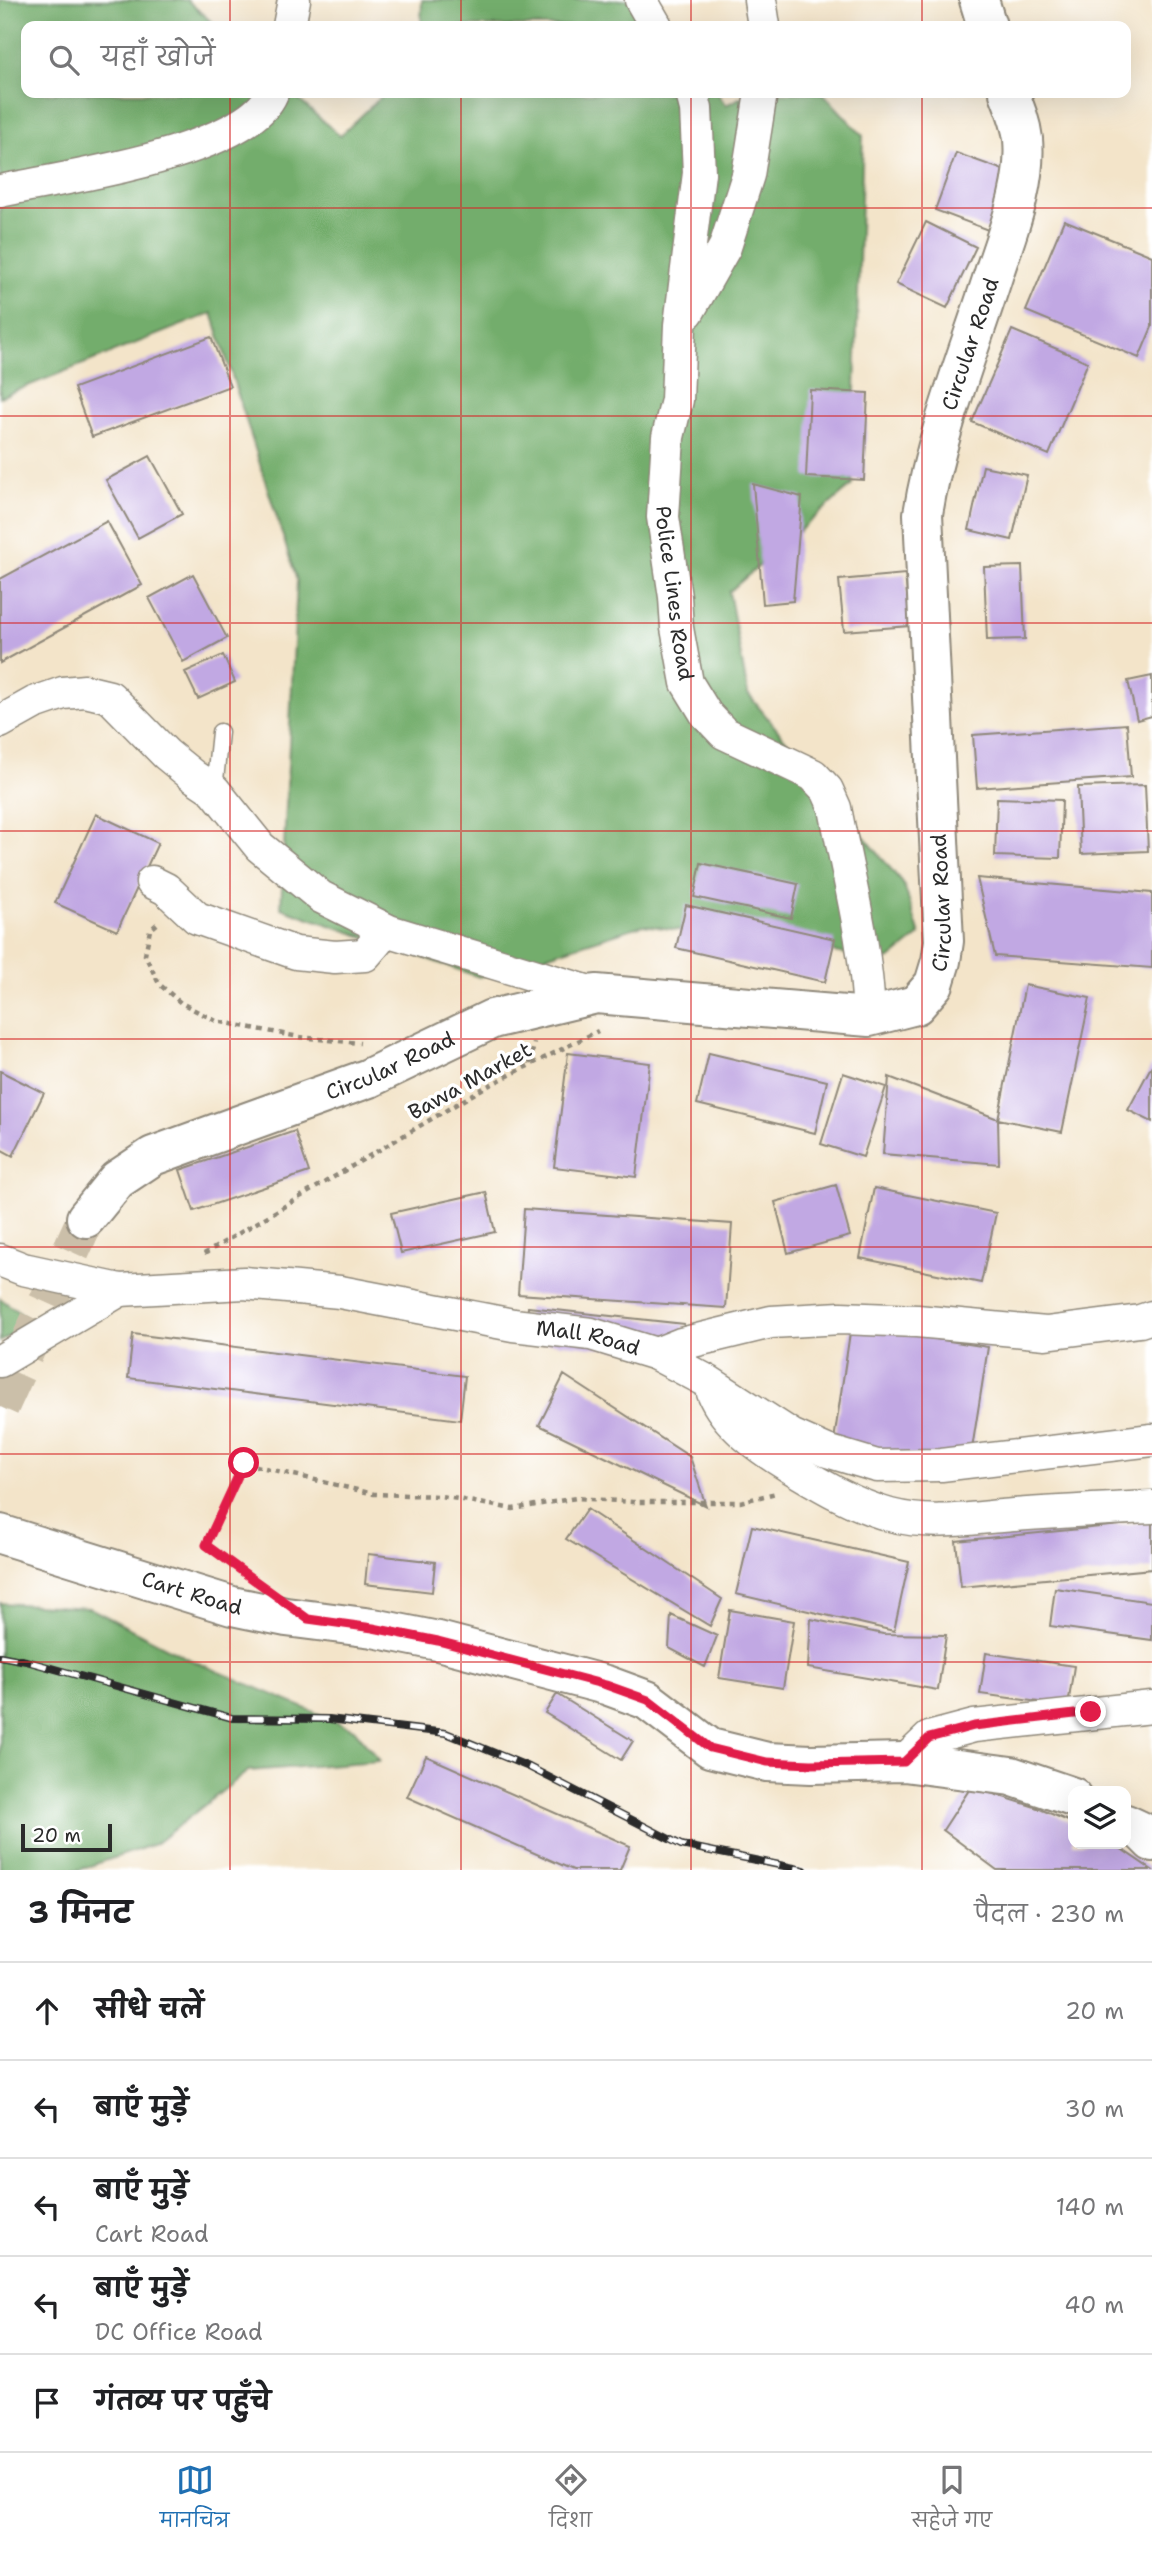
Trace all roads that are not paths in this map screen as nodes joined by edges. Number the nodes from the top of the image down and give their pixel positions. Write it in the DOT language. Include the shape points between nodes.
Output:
graph roads {
  1 [pos="294,0"];
  2 [pos="641,0"];
  3 [pos="760,0"];
  4 [pos="979,0"];
  5 [pos="290,21"];
  6 [pos="653,21"];
  7 [pos="763,21"];
  8 [pos="985,21"];
  9 [pos="270,98"];
  10 [pos="693,98"];
  11 [pos="760,98"];
  12 [pos="1011,98"];
  13 [pos="0,191"];
  14 [pos="680,325"];
  15 [pos="0,722"];
  16 [pos="220,732"];
  17 [pos="214,790"];
  18 [pos="152,883"];
  19 [pos="374,924"];
  20 [pos="600,1011"];
  21 [pos="869,1017"];
  22 [pos="86,1217"];
  23 [pos="0,1260"];
  24 [pos="120,1290"];
  25 [pos="1152,1317"];
  26 [pos="656,1354"];
  27 [pos="0,1361"];
  28 [pos="709,1382"];
  29 [pos="1152,1440"];
  30 [pos="1152,1507"];
  31 [pos="0,1534"];
  32 [pos="1152,1707"];
  33 [pos="904,1762"];
  34 [pos="1068,1795"];
  35 [pos="1131,1826"];
  36 [pos="1152,1842"];
  1 -- 5 [label="street"];
  2 -- 6 [label="street"];
  3 -- 7 [label="street"];
  4 -- 8 [label="main road"];
  9 -- 13 [label="street" via="244,124 169,156"];
  10 -- 14 [label="street, Police Lines Road" via="699,173"];
  11 -- 14 [label="street" via="748,175 725,247"];
  12 -- 21 [label="main road, Circular Road" via="1023,138 1019,192 944,427 923,514 944,941 934,984 916,1005"];
  14 -- 21 [label="street, Police Lines Road" via="677,400 668,437 663,517 687,683 724,733 813,775 827,790 835,808 861,943"];
  15 -- 17 [label="street" via="63,693 85,691 110,697 166,754"];
  16 -- 17 [label="lane"];
  17 -- 19 [label="street" via="260,847 321,897"];
  18 -- 19 [label="street" via="166,889 197,918 296,953 365,955 377,941"];
  19 -- 20 [label="street"];
  20 -- 21 [label="main road, Circular Road"];
  20 -- 22 [label="main road, Circular Road" via="492,1019 369,1078 153,1156 117,1180"];
  23 -- 24 [label="street, Mall Road"];
  24 -- 26 [label="street, Mall Road" via="244,1283 341,1293 591,1335"];
  24 -- 27 [label="street"];
  25 -- 26 [label="street" via="1046,1334 917,1321 841,1318 771,1322"];
  26 -- 28 [label="street, Mall Road"];
  28 -- 29 [label="street, Mall Road" via="791,1435 877,1466 941,1465"];
  28 -- 30 [label="street" via="718,1405 769,1454 816,1482 892,1516 937,1523"];
  31 -- 33 [label="main road, Cart Road" via="232,1606 438,1641 606,1685 648,1700 710,1748 767,1762"];
  32 -- 33 [label="street" via="974,1726 929,1738"];
  33 -- 34 [label="main road, Cart Road" via="1012,1776"];
  35 -- 36 [label="main road"];
}
